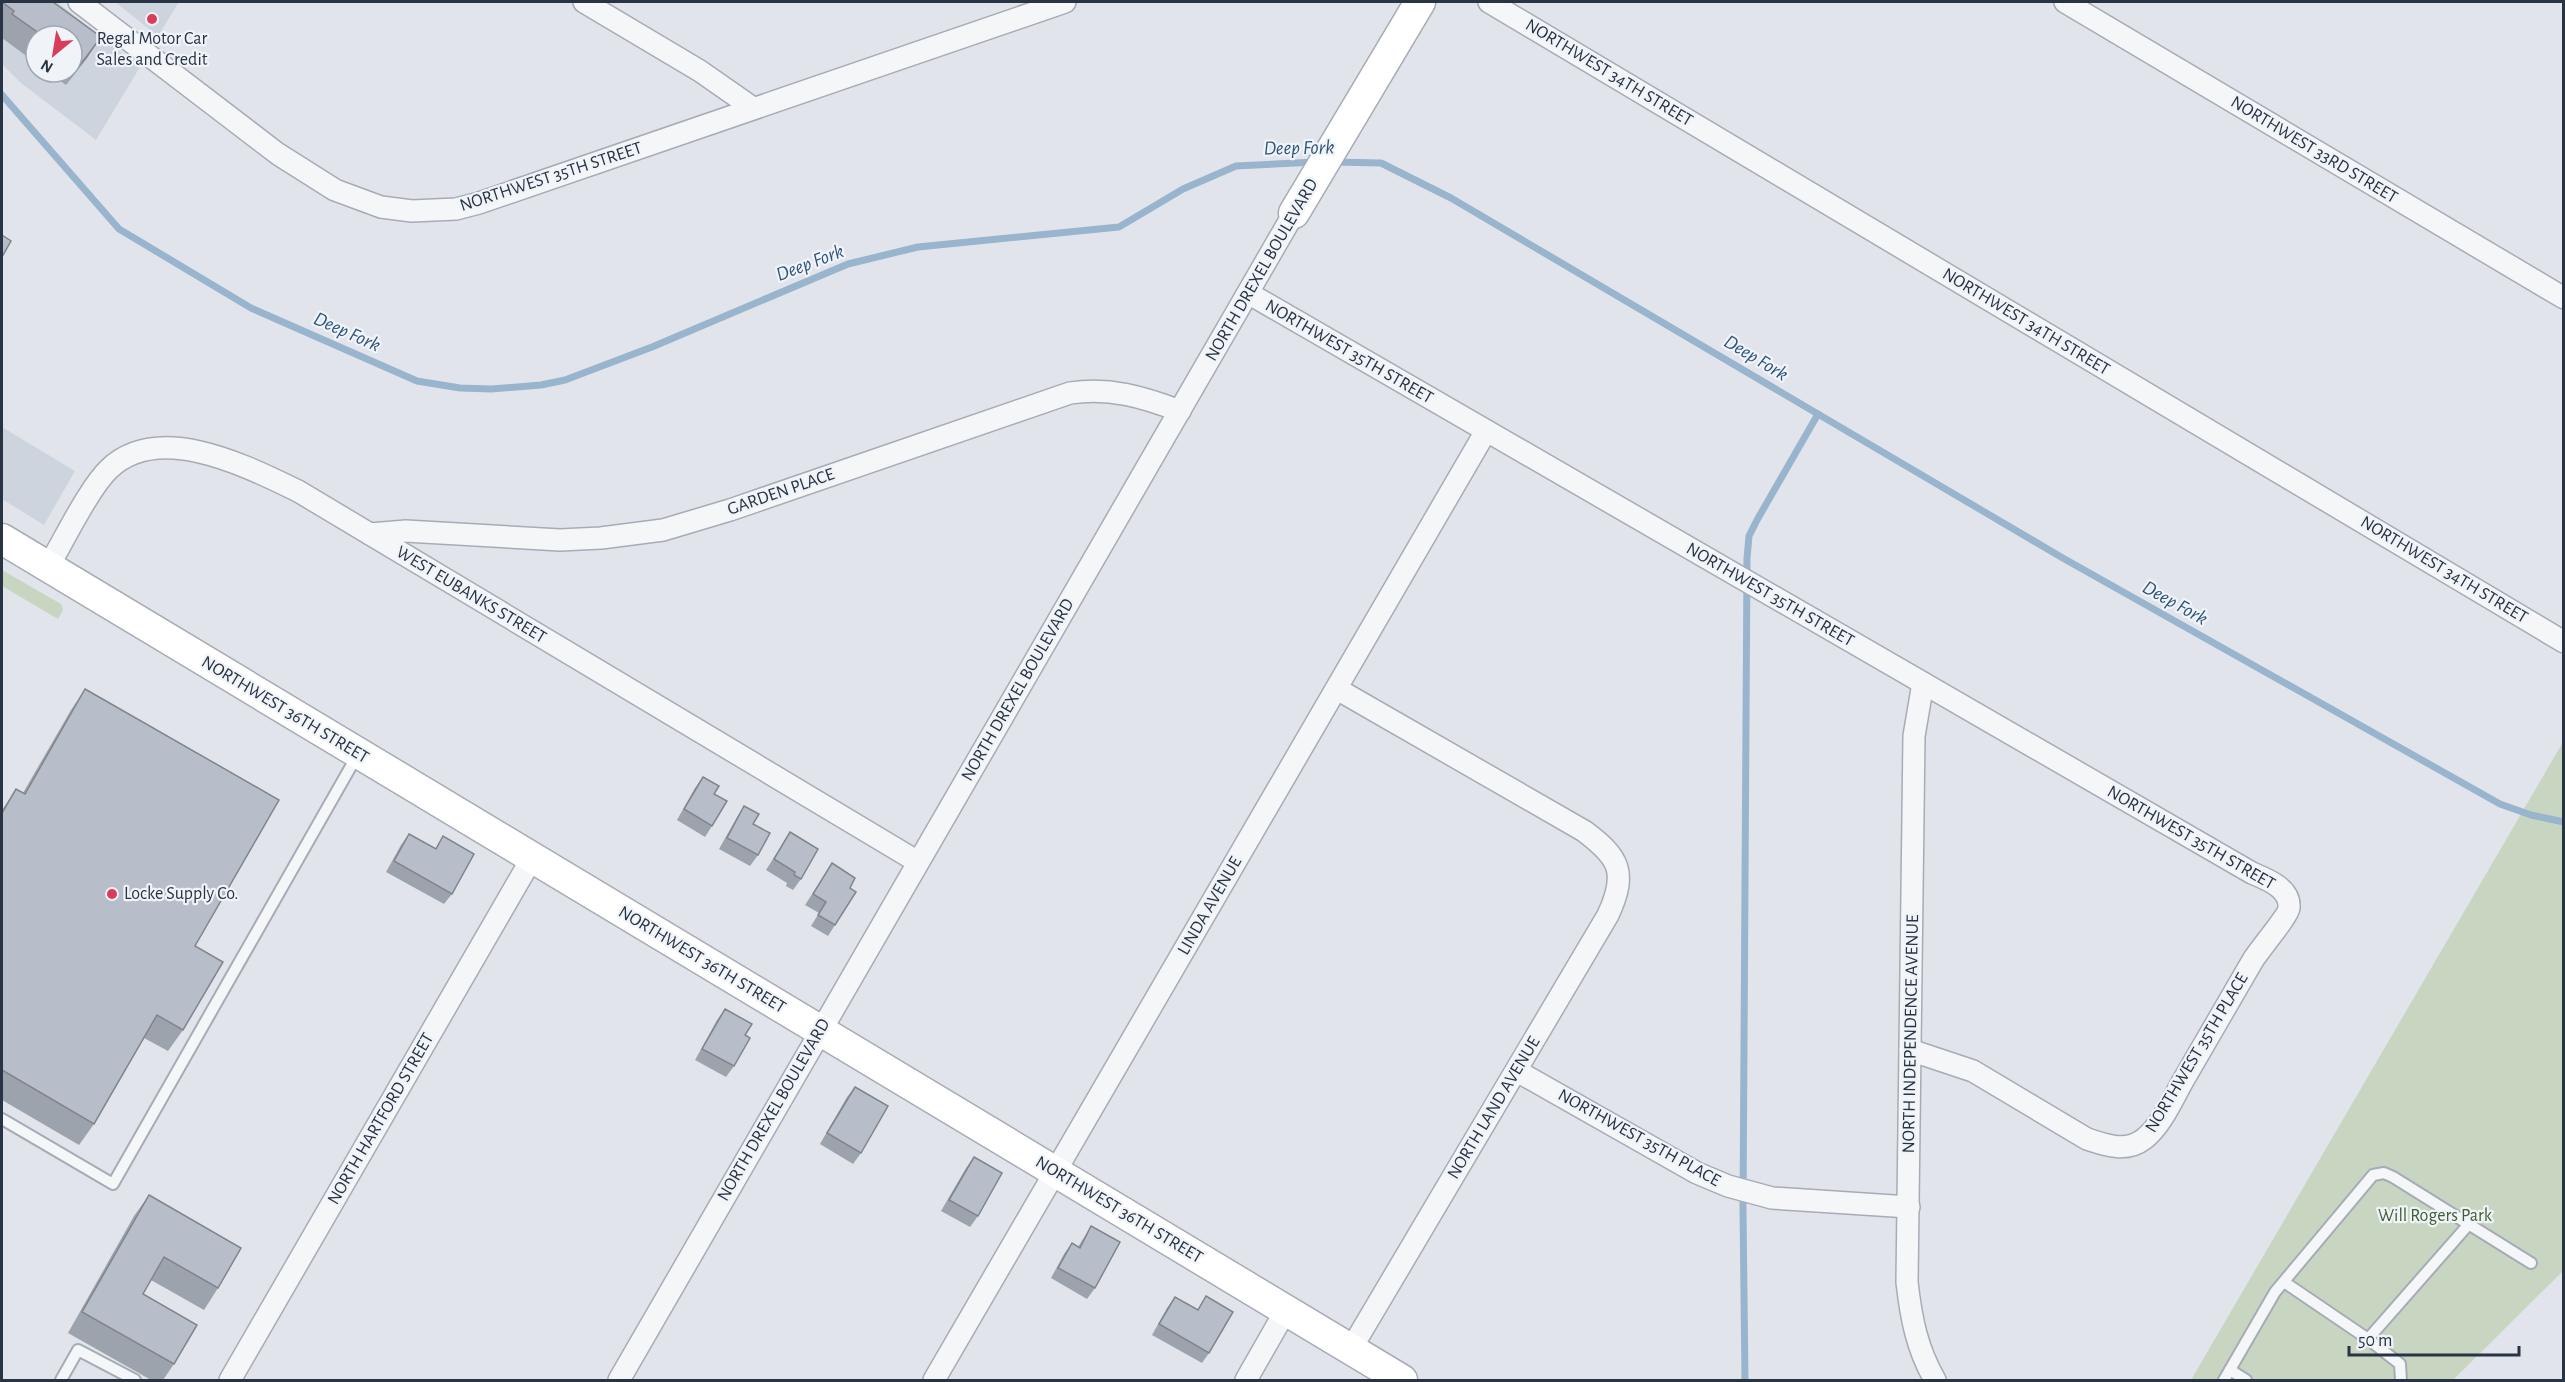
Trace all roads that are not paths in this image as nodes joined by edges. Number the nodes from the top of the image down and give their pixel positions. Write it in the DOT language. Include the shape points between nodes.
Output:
graph roads {
  1 [pos="80,2"];
  2 [pos="584,2"];
  3 [pos="1065,2"];
  4 [pos="1489,2"];
  5 [pos="2065,2"];
  6 [pos="1416,3"];
  7 [pos="753,108"];
  8 [pos="1294,213"];
  9 [pos="1248,293"];
  10 [pos="2564,298"];
  11 [pos="1180,411"];
  12 [pos="1486,431"];
  13 [pos="370,534"];
  14 [pos="2,539"];
  15 [pos="48,567"];
  16 [pos="2564,642"];
  17 [pos="1923,683"];
  18 [pos="1337,689"];
  19 [pos="358,753"];
  20 [pos="532,858"];
  21 [pos="918,862"];
  22 [pos="2288,900"];
  23 [pos="819,1031"];
  24 [pos="1910,1050"];
  25 [pos="1517,1071"];
  26 [pos="2,1119"];
  27 [pos="1056,1171"];
  28 [pos="1909,1207"];
  29 [pos="2469,1224"];
  30 [pos="2531,1263"];
  31 [pos="2284,1282"];
  32 [pos="1286,1310"];
  33 [pos="2368,1339"];
  34 [pos="1350,1349"];
  35 [pos="2230,1370"];
  36 [pos="61,1380"];
  37 [pos="135,1380"];
  38 [pos="230,1380"];
  39 [pos="619,1380"];
  40 [pos="934,1380"];
  41 [pos="1246,1380"];
  42 [pos="1402,1380"];
  43 [pos="1935,1380"];
  44 [pos="2224,1380"];
  45 [pos="2246,1380"];
  46 [pos="2401,1380"];
  1 -- 7 [label="street, NORTHWEST 35TH STREET" via="278,154 335,190 381,207 434,211 467,206"];
  2 -- 7 [label="street" via="700,71"];
  3 -- 7 [label="street, NORTHWEST 35TH STREET"];
  4 -- 16 [label="street, NORTHWEST 34TH STREET"];
  5 -- 10 [label="street, NORTHWEST 33RD STREET"];
  6 -- 8 [label="main road, NORTH DREXEL BOULEVARD"];
  8 -- 9 [label="street, NORTH DREXEL BOULEVARD"];
  9 -- 11 [label="street, NORTH DREXEL BOULEVARD"];
  9 -- 12 [label="street, NORTHWEST 35TH STREET"];
  11 -- 13 [label="street, GARDEN PLACE" via="1111,391 1070,393 701,519 635,534 560,540 406,531"];
  11 -- 21 [label="street, NORTH DREXEL BOULEVARD"];
  12 -- 17 [label="street, NORTHWEST 35TH STREET"];
  12 -- 18 [label="street, LINDA AVENUE"];
  13 -- 15 [label="street, WEST EUBANKS STREET" via="261,473 184,448 158,447 124,457 107,470"];
  13 -- 21 [label="street, WEST EUBANKS STREET"];
  14 -- 15 [label="main road, NORTHWEST 36TH STREET"];
  15 -- 19 [label="main road, NORTHWEST 36TH STREET"];
  17 -- 22 [label="street, NORTHWEST 35TH STREET" via="2268,880"];
  17 -- 24 [label="street, NORTH INDEPENDENCE AVENUE" via="1914,736"];
  18 -- 25 [label="street, NORTH LAND AVENUE" via="1584,831 1616,861 1617,897"];
  18 -- 27 [label="street, LINDA AVENUE"];
  19 -- 20 [label="main road, NORTHWEST 36TH STREET"];
  19 -- 26 [label="lane" via="113,1184"];
  20 -- 23 [label="main road, NORTHWEST 36TH STREET"];
  20 -- 38 [label="street, NORTH HARTFORD STREET"];
  21 -- 23 [label="street, NORTH DREXEL BOULEVARD"];
  22 -- 24 [label="street, NORTHWEST 35TH PLACE" via="2287,914 2260,949 2166,1110 2144,1139 2135,1144 2106,1146 2087,1139 1973,1071"];
  23 -- 27 [label="main road, NORTHWEST 36TH STREET"];
  23 -- 39 [label="street, NORTH DREXEL BOULEVARD"];
  24 -- 28 [label="street, NORTH INDEPENDENCE AVENUE"];
  25 -- 28 [label="street, NORTHWEST 35TH PLACE" via="1697,1173 1728,1186 1767,1197"];
  25 -- 34 [label="street, NORTH LAND AVENUE"];
  27 -- 32 [label="main road, NORTHWEST 36TH STREET"];
  27 -- 40 [label="street, LINDA AVENUE"];
  28 -- 43 [label="street, NORTH INDEPENDENCE AVENUE" via="1907,1282 1911,1320"];
  29 -- 30 [label="lane"];
  29 -- 31 [label="lane" via="2393,1177 2384,1173 2373,1175"];
  29 -- 33 [label="lane"];
  31 -- 33 [label="lane"];
  31 -- 35 [label="lane"];
  32 -- 34 [label="main road, NORTHWEST 36TH STREET"];
  32 -- 41 [label="street"];
  33 -- 46 [label="lane" via="2400,1364"];
  34 -- 42 [label="main road, NORTHWEST 36TH STREET"];
  35 -- 44 [label="lane"];
  35 -- 45 [label="lane"];
  36 -- 37 [label="lane" via="78,1350"];
}
